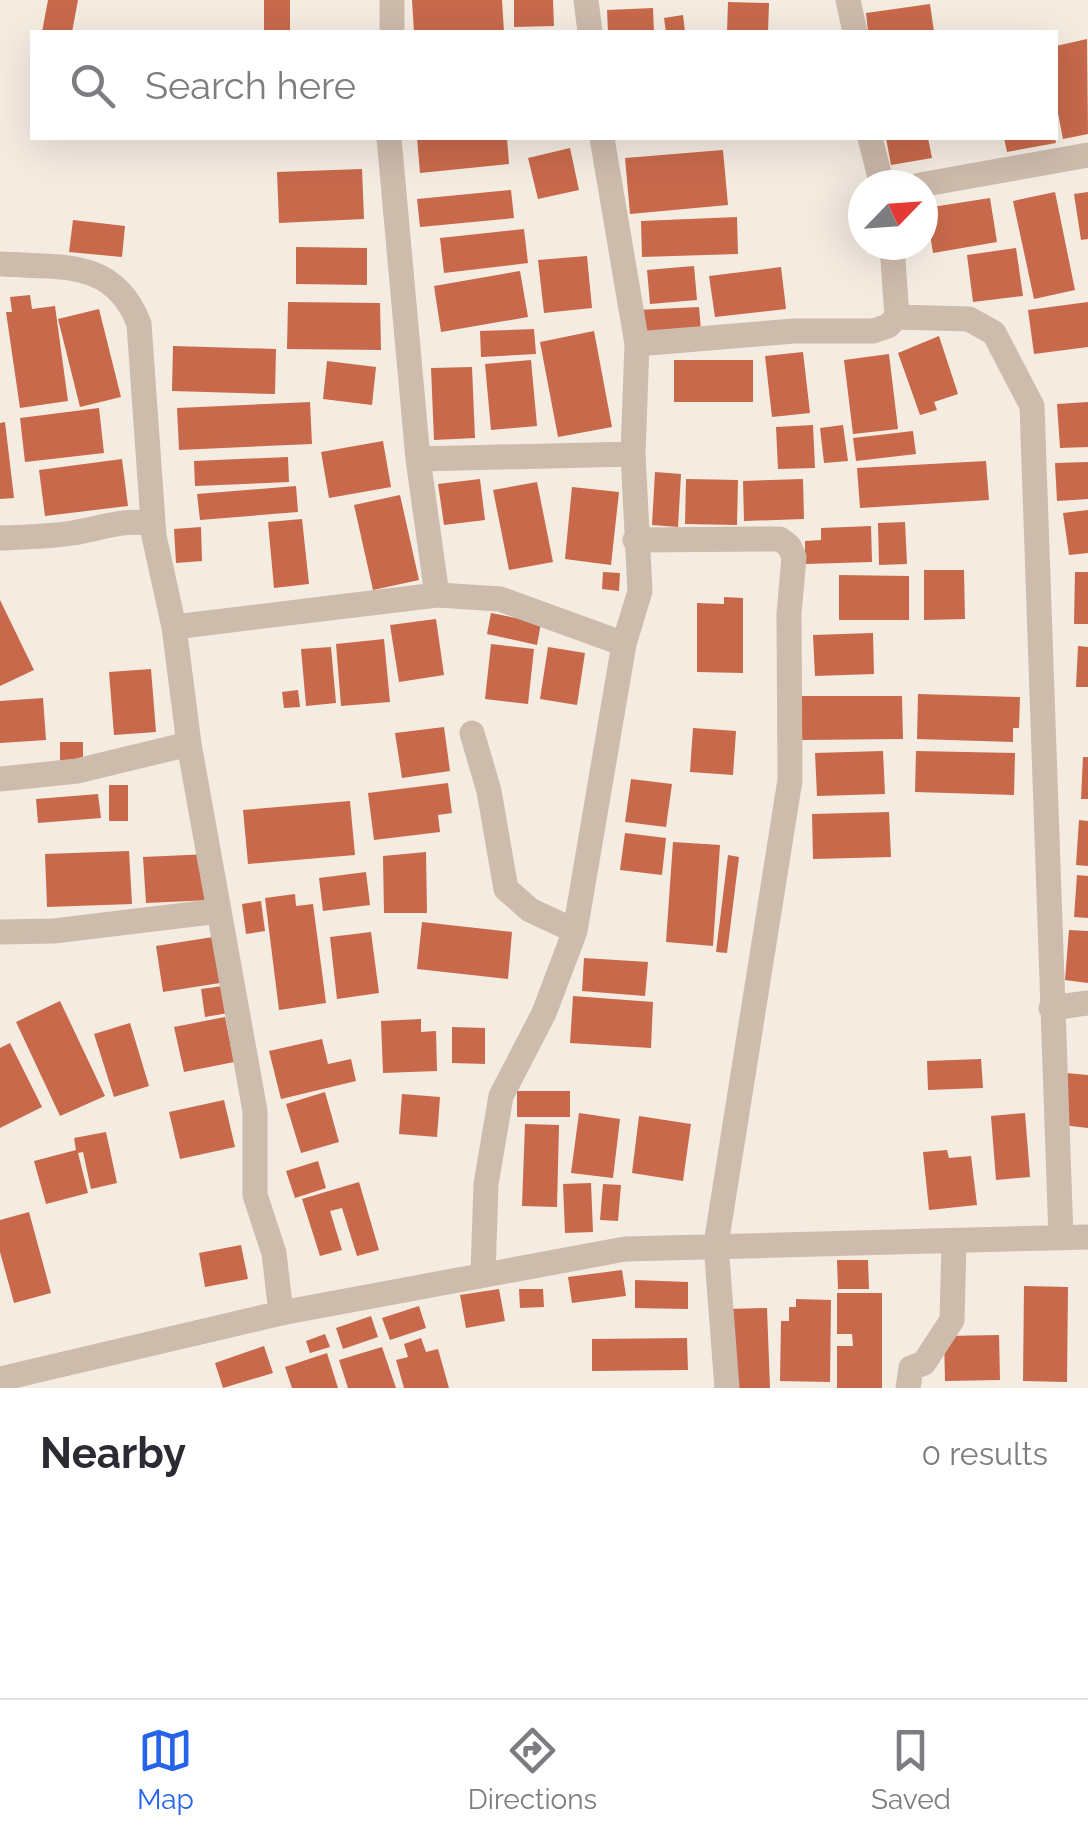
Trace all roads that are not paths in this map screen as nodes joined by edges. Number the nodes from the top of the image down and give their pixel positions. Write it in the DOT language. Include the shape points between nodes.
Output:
graph roads {
  1 [pos="392,0"];
  2 [pos="586,0"];
  3 [pos="848,0"];
  4 [pos="392,30"];
  5 [pos="590,30"];
  6 [pos="855,30"];
  7 [pos="389,140"];
  8 [pos="602,140"];
  9 [pos="871,140"];
  10 [pos="1088,154"];
  11 [pos="878,170"];
  12 [pos="938,182"];
  13 [pos="893,260"];
  14 [pos="0,264"];
  15 [pos="898,317"];
  16 [pos="636,344"];
  17 [pos="633,454"];
  18 [pos="418,458"];
  19 [pos="154,536"];
  20 [pos="0,538"];
  21 [pos="636,540"];
  22 [pos="437,595"];
  23 [pos="174,627"];
  24 [pos="624,644"];
  25 [pos="472,734"];
  26 [pos="190,744"];
  27 [pos="0,779"];
  28 [pos="219,911"];
  29 [pos="575,930"];
  30 [pos="0,932"];
  31 [pos="1088,1003"];
  32 [pos="1052,1008"];
  33 [pos="1088,1237"];
  34 [pos="1061,1238"];
  35 [pos="954,1242"];
  36 [pos="716,1244"];
  37 [pos="483,1274"];
  38 [pos="282,1314"];
  39 [pos="0,1379"];
  40 [pos="727,1388"];
  41 [pos="908,1388"];
  1 -- 4 [label="street"];
  2 -- 5 [label="street"];
  3 -- 6 [label="street"];
  7 -- 18 [label="street"];
  8 -- 16 [label="street"];
  9 -- 11 [label="street"];
  10 -- 12 [label="street"];
  13 -- 15 [label="street"];
  14 -- 19 [label="street" via="89,270 130,302 139,324"];
  15 -- 16 [label="street" via="873,331"];
  15 -- 32 [label="street" via="969,319 994,333 1032,406"];
  16 -- 17 [label="street"];
  17 -- 18 [label="street"];
  17 -- 21 [label="street"];
  18 -- 22 [label="street"];
  19 -- 20 [label="street" via="151,524 120,521 52,536"];
  19 -- 23 [label="street"];
  21 -- 24 [label="street" via="640,592"];
  21 -- 36 [label="street" via="780,539 794,557 790,780"];
  22 -- 23 [label="street"];
  22 -- 24 [label="street" via="500,599"];
  23 -- 26 [label="street"];
  24 -- 29 [label="street"];
  25 -- 29 [label="street" via="506,889 530,910"];
  26 -- 27 [label="street" via="76,771"];
  26 -- 28 [label="street"];
  28 -- 30 [label="street"];
  28 -- 38 [label="street" via="255,1112 255,1195 274,1254"];
  29 -- 37 [label="street" via="544,1013 501,1096 486,1184"];
  31 -- 32 [label="street"];
  32 -- 34 [label="street"];
  33 -- 34 [label="street"];
  34 -- 35 [label="street"];
  35 -- 36 [label="street"];
  35 -- 41 [label="street" via="952,1320 924,1363 911,1368"];
  36 -- 37 [label="street" via="626,1249"];
  36 -- 40 [label="street"];
  37 -- 38 [label="street"];
  38 -- 39 [label="street"];
}
